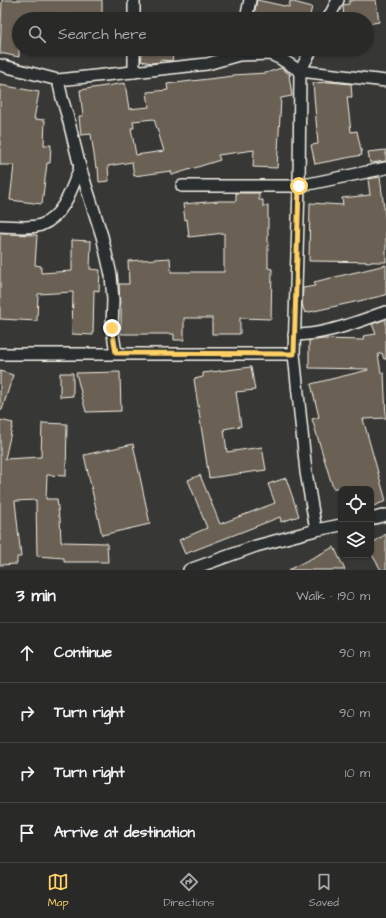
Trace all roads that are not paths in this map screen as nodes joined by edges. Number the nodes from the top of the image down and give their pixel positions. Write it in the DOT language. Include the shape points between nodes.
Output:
graph roads {
  1 [pos="134,0"];
  2 [pos="250,0"];
  3 [pos="338,0"];
  4 [pos="134,12"];
  5 [pos="247,12"];
  6 [pos="332,12"];
  7 [pos="134,56"];
  8 [pos="229,56"];
  9 [pos="274,56"];
  10 [pos="308,56"];
  11 [pos="0,65"];
  12 [pos="300,71"];
  13 [pos="134,72"];
  14 [pos="58,80"];
  15 [pos="386,81"];
  16 [pos="80,167"];
  17 [pos="386,168"];
  18 [pos="182,186"];
  19 [pos="299,186"];
  20 [pos="0,226"];
  21 [pos="386,312"];
  22 [pos="294,335"];
  23 [pos="116,353"];
  24 [pos="0,354"];
  25 [pos="294,354"];
  26 [pos="386,516"];
  27 [pos="374,518"];
  28 [pos="338,526"];
  29 [pos="316,530"];
  30 [pos="189,570"];
  1 -- 4 [label="street"];
  2 -- 5 [label="street"];
  3 -- 6 [label="street"];
  7 -- 13 [label="street"];
  8 -- 13 [label="street" via="207,64"];
  9 -- 12 [label="street"];
  10 -- 12 [label="street"];
  11 -- 14 [label="street"];
  12 -- 15 [label="street"];
  12 -- 19 [label="street"];
  13 -- 14 [label="street"];
  14 -- 16 [label="street"];
  16 -- 20 [label="street" via="68,199 52,218 40,225"];
  16 -- 23 [label="street" via="102,236 111,275 112,328"];
  17 -- 19 [label="street"];
  18 -- 19 [label="street"];
  19 -- 22 [label="street"];
  21 -- 22 [label="street" via="324,332"];
  22 -- 25 [label="street"];
  23 -- 24 [label="street"];
  23 -- 25 [label="street"];
  25 -- 29 [label="street" via="306,472"];
  26 -- 27 [label="street"];
  28 -- 29 [label="street"];
  29 -- 30 [label="street" via="256,546"];
}
